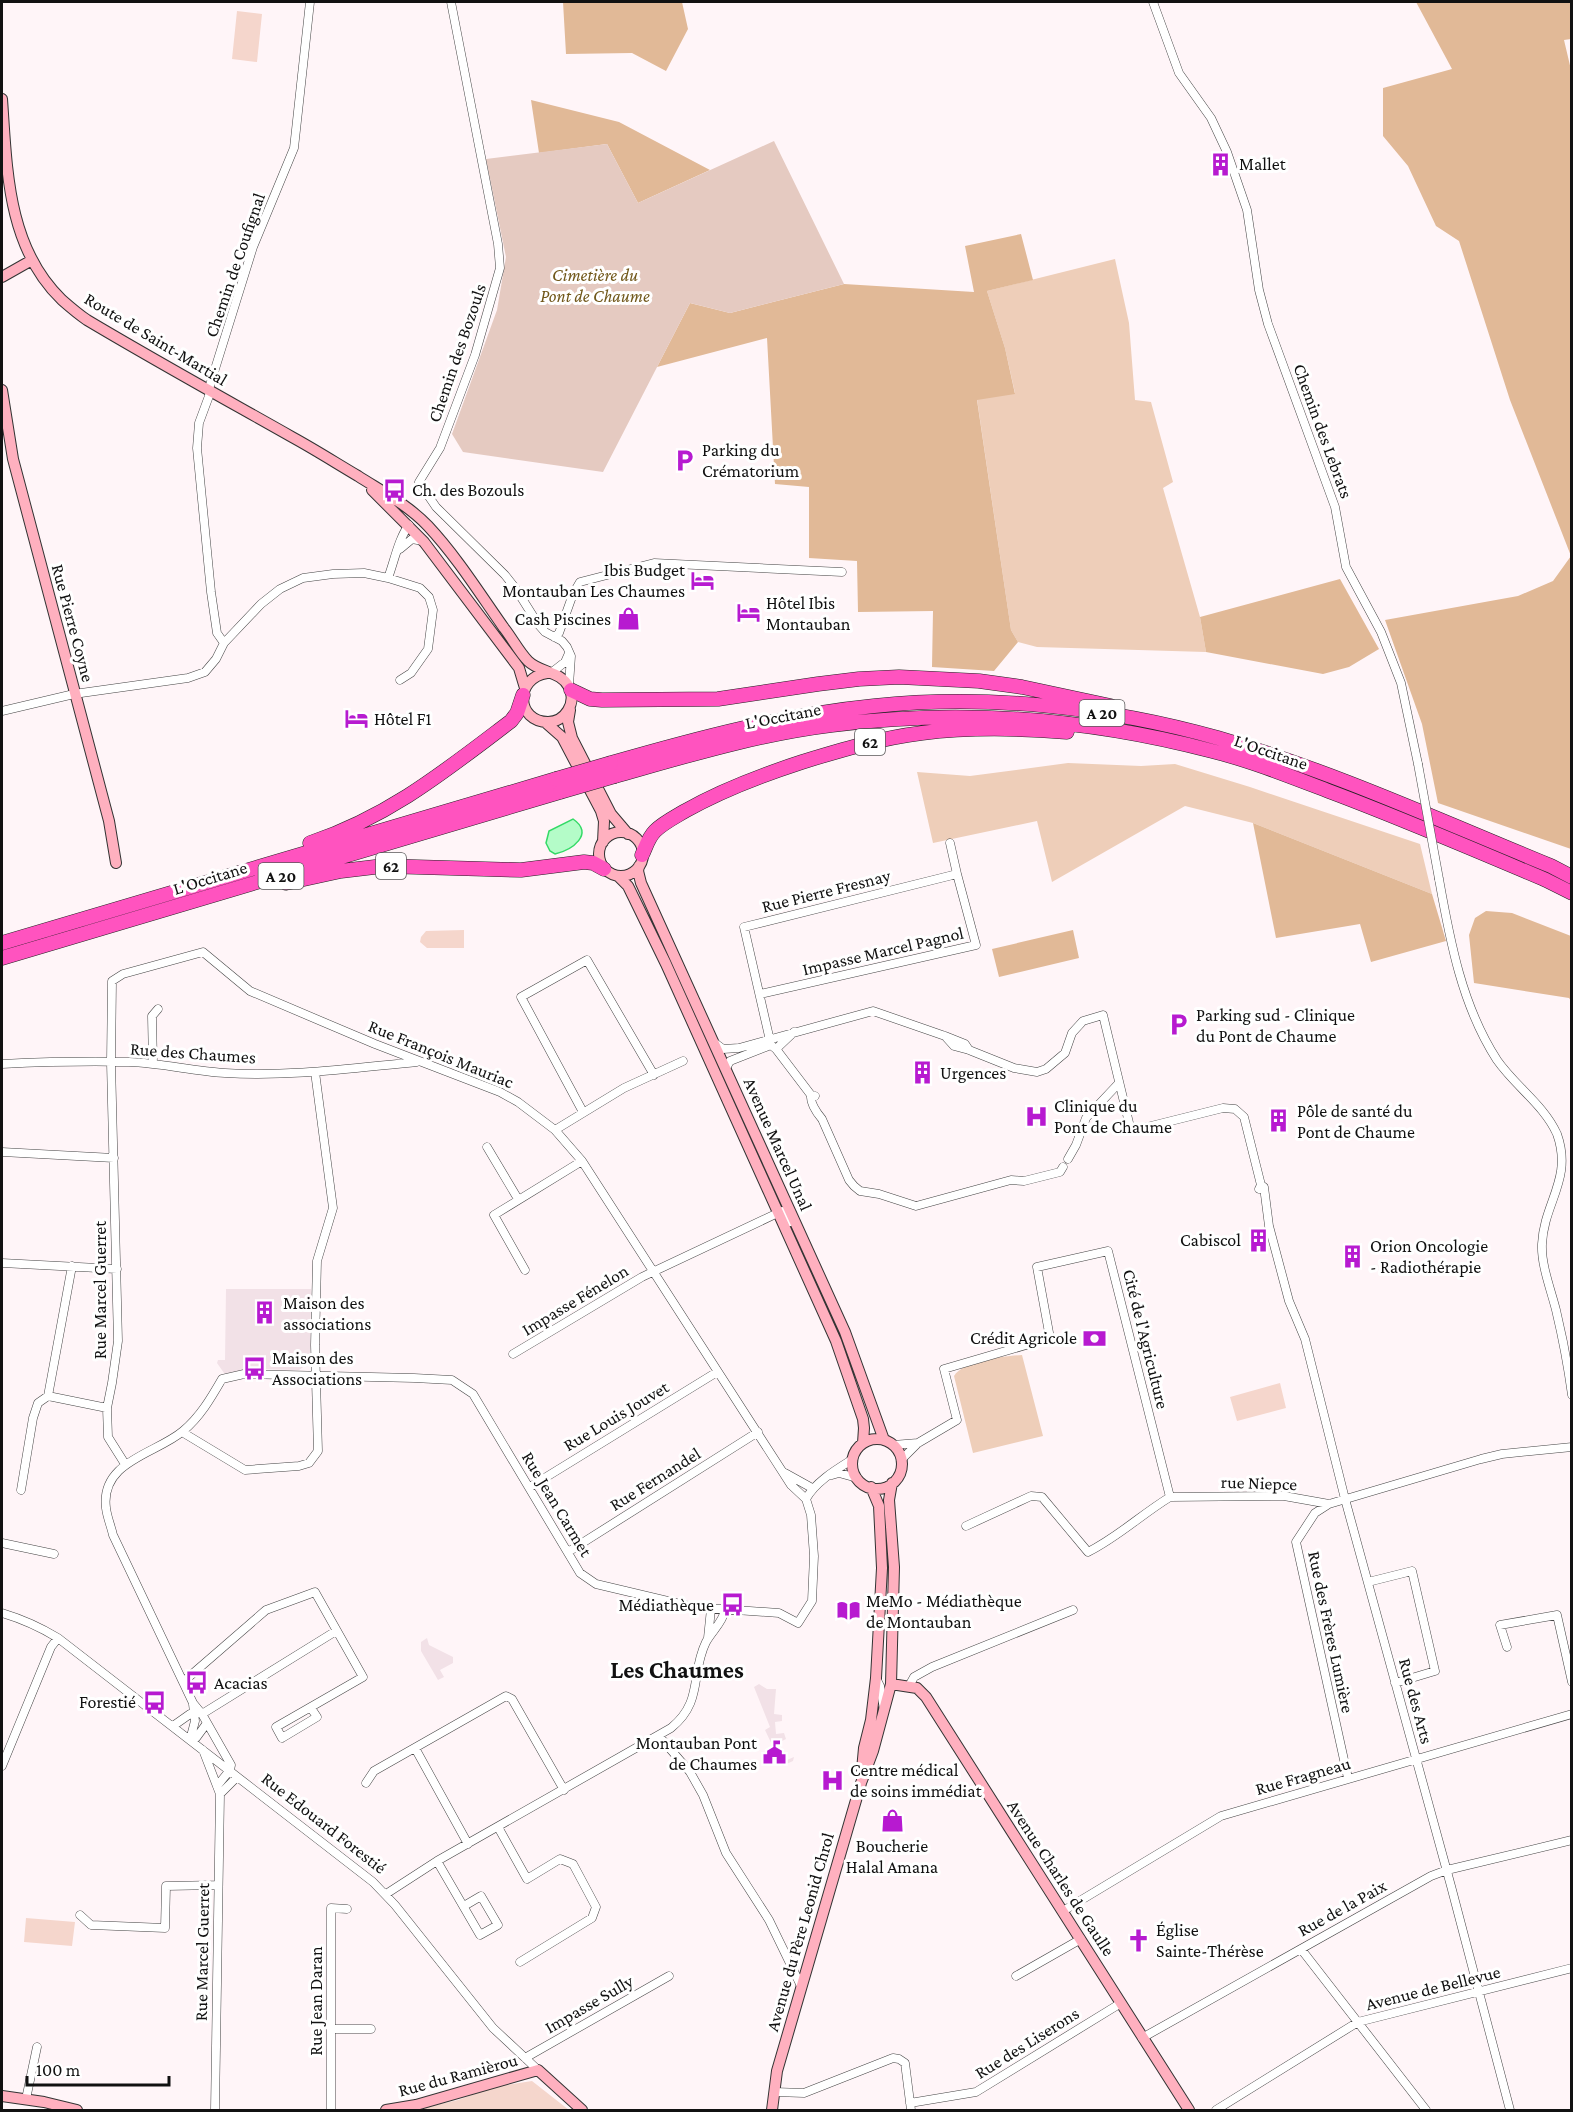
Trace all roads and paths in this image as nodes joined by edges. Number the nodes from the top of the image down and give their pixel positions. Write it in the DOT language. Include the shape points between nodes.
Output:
graph roads {
  1 [pos="310,2"];
  2 [pos="451,2"];
  3 [pos="1153,2"];
  4 [pos="2,99"];
  5 [pos="32,260"];
  6 [pos="2,276"];
  7 [pos="2,390"];
  8 [pos="210,391"];
  9 [pos="359,477"];
  10 [pos="409,525"];
  11 [pos="424,542"];
  12 [pos="399,550"];
  13 [pos="464,572"];
  14 [pos="842,572"];
  15 [pos="388,578"];
  16 [pos="555,637"];
  17 [pos="224,643"];
  18 [pos="569,651"];
  19 [pos="549,673"];
  20 [pos="400,680"];
  21 [pos="570,687"];
  22 [pos="524,691"];
  23 [pos="74,694"];
  24 [pos="570,706"];
  25 [pos="2,711"];
  26 [pos="545,722"];
  27 [pos="1173,727"];
  28 [pos="1131,732"];
  29 [pos="613,769"];
  30 [pos="558,786"];
  31 [pos="628,834"];
  32 [pos="603,842"];
  33 [pos="950,843"];
  34 [pos="641,860"];
  35 [pos="116,863"];
  36 [pos="604,869"];
  37 [pos="242,872"];
  38 [pos="957,874"];
  39 [pos="618,876"];
  40 [pos="1572,877"];
  41 [pos="248,885"];
  42 [pos="1572,893"];
  43 [pos="2,944"];
  44 [pos="2,958"];
  45 [pos="666,964"];
  46 [pos="760,994"];
  47 [pos="158,1008"];
  48 [pos="781,1039"];
  49 [pos="715,1043"];
  50 [pos="772,1044"];
  51 [pos="418,1061"];
  52 [pos="683,1061"];
  53 [pos="111,1063"];
  54 [pos="726,1063"];
  55 [pos="2,1064"];
  56 [pos="153,1064"];
  57 [pos="315,1072"];
  58 [pos="654,1075"];
  59 [pos="1119,1083"];
  60 [pos="583,1112"];
  61 [pos="555,1130"];
  62 [pos="487,1147"];
  63 [pos="2,1152"];
  64 [pos="114,1158"];
  65 [pos="1068,1159"];
  66 [pos="582,1161"];
  67 [pos="1063,1167"];
  68 [pos="518,1199"];
  69 [pos="778,1213"];
  70 [pos="2,1263"];
  71 [pos="72,1266"];
  72 [pos="117,1269"];
  73 [pos="525,1270"];
  74 [pos="653,1272"];
  75 [pos="829,1296"];
  76 [pos="513,1354"];
  77 [pos="717,1372"];
  78 [pos="316,1376"];
  79 [pos="1572,1395"];
  80 [pos="48,1396"];
  81 [pos="106,1408"];
  82 [pos="183,1432"];
  83 [pos="758,1432"];
  84 [pos="888,1442"];
  85 [pos="863,1443"];
  86 [pos="918,1443"];
  87 [pos="1572,1447"];
  88 [pos="853,1459"];
  89 [pos="901,1460"];
  90 [pos="125,1464"];
  91 [pos="783,1472"];
  92 [pos="830,1476"];
  93 [pos="857,1478"];
  94 [pos="892,1483"];
  95 [pos="530,1487"];
  96 [pos="871,1487"];
  97 [pos="812,1488"];
  98 [pos="21,1490"];
  99 [pos="1170,1497"];
  100 [pos="806,1499"];
  101 [pos="1345,1499"];
  102 [pos="1329,1504"];
  103 [pos="966,1526"];
  104 [pos="2,1543"];
  105 [pos="568,1551"];
  106 [pos="54,1554"];
  107 [pos="1368,1582"];
  108 [pos="881,1592"];
  109 [pos="711,1609"];
  110 [pos="725,1610"];
  111 [pos="1073,1611"];
  112 [pos="2,1613"];
  113 [pos="336,1631"];
  114 [pos="58,1638"];
  115 [pos="708,1638"];
  116 [pos="1507,1647"];
  117 [pos="876,1678"];
  118 [pos="1572,1682"];
  119 [pos="183,1683"];
  120 [pos="1395,1683"];
  121 [pos="891,1684"];
  122 [pos="909,1686"];
  123 [pos="311,1708"];
  124 [pos="884,1710"];
  125 [pos="198,1713"];
  126 [pos="1572,1714"];
  127 [pos="207,1723"];
  128 [pos="173,1726"];
  129 [pos="659,1736"];
  130 [pos="190,1740"];
  131 [pos="416,1748"];
  132 [pos="202,1749"];
  133 [pos="1415,1758"];
  134 [pos="2,1766"];
  135 [pos="230,1770"];
  136 [pos="237,1776"];
  137 [pos="1348,1778"];
  138 [pos="366,1783"];
  139 [pos="861,1783"];
  140 [pos="218,1790"];
  141 [pos="564,1790"];
  142 [pos="498,1827"];
  143 [pos="1572,1840"];
  144 [pos="468,1844"];
  145 [pos="437,1861"];
  146 [pos="1447,1870"];
  147 [pos="218,1885"];
  148 [pos="386,1894"];
  149 [pos="464,1906"];
  150 [pos="347,1909"];
  151 [pos="1063,1911"];
  152 [pos="80,1915"];
  153 [pos="1081,1939"];
  154 [pos="1301,1949"];
  155 [pos="520,1962"];
  156 [pos="1572,1968"];
  157 [pos="669,1976"];
  158 [pos="1016,1976"];
  159 [pos="801,1986"];
  160 [pos="1479,1992"];
  161 [pos="1120,2003"];
  162 [pos="1358,2022"];
  163 [pos="371,2028"];
  164 [pos="331,2029"];
  165 [pos="1142,2038"];
  166 [pos="37,2047"];
  167 [pos="525,2058"];
  168 [pos="538,2070"];
  169 [pos="775,2092"];
  170 [pos="2,2096"];
  171 [pos="26,2099"];
  172 [pos="43,2106"];
  173 [pos="911,2107"];
  174 [pos="76,2110"];
  175 [pos="214,2110"];
  176 [pos="331,2110"];
  177 [pos="386,2110"];
  178 [pos="582,2110"];
  179 [pos="772,2110"];
  180 [pos="778,2110"];
  181 [pos="1189,2110"];
  182 [pos="1216,2110"];
  183 [pos="1426,2110"];
  184 [pos="1510,2110"];
  1 -- 8 [label="street, Chemin de Coufignal" via="294,148 253,247"];
  2 -- 16 [label="street, Chemin des Bozouls" via="500,268 448,427 432,464 419,482 436,507 509,580 545,633"];
  3 -- 79 [label="street, Chemin des Lebrats, bridge" via="1179,73 1210,118 1227,152 1247,210 1268,324 1335,507 1346,567 1381,632 1401,683 1457,968 1497,1060 1549,1120 1557,1135 1563,1170 1545,1221 1542,1246 1567,1353"];
  4 -- 5 [label="main road, Route de Saint-Martial" via="13,211"];
  5 -- 6 [label="main road"];
  5 -- 8 [label="main road, Route de Saint-Martial" via="61,299 87,320"];
  7 -- 23 [label="main road, Rue Pierre Coyne" via="13,459"];
  8 -- 9 [label="main road, Route de Saint-Martial"];
  8 -- 17 [label="street, Chemin de Coufignal" via="199,423 197,448 211,592 217,633"];
  9 -- 10 [label="main road, Route de Saint-Martial"];
  9 -- 13 [label="main road, Route de Saint-Martial" via="390,494 425,524"];
  10 -- 11 [label="main road, Route de Saint-Martial"];
  10 -- 12 [label="street"];
  10 -- 13 [label="main road" via="421,527"];
  11 -- 12 [label="street" via="412,539"];
  11 -- 22 [label="main road, Route de Saint-Martial" via="519,668"];
  12 -- 15 [label="street"];
  13 -- 19 [label="main road, Route de Saint-Martial" via="528,661"];
  14 -- 16 [label="street" via="654,563 580,582"];
  15 -- 17 [label="street" via="333,573 303,578 261,604"];
  15 -- 20 [label="street" via="420,588 429,597 433,610 428,649 411,673"];
  16 -- 18 [label="street, Chemin des Bozouls"];
  17 -- 23 [label="street" via="206,672"];
  18 -- 19 [label="street" via="565,662"];
  18 -- 21 [label="street"];
  19 -- 21 [label="main road" via="558,675"];
  19 -- 22 [label="main road" via="534,677"];
  21 -- 24 [label="main road"];
  21 -- 27 [label="highway" via="590,699 602,700 718,699 859,679 938,678 1022,687 1124,708"];
  22 -- 26 [label="main road" via="526,710"];
  22 -- 37 [label="highway" via="510,722 402,801 335,835"];
  23 -- 25 [label="street"];
  23 -- 35 [label="main road, Rue Pierre Coyne" via="109,821"];
  24 -- 26 [label="main road" via="560,719"];
  24 -- 31 [label="main road" via="572,738 611,814"];
  26 -- 32 [label="main road" via="562,737 601,811"];
  27 -- 29 [label="highway, L'Occitane / A 20" via="1100,712 1041,706 876,706 768,721 713,734"];
  27 -- 40 [label="highway, L'Occitane / A 20" via="1323,774"];
  28 -- 29 [label="highway, L'Occitane / A 20" via="1036,719 905,718 792,731"];
  28 -- 34 [label="highway, 62" via="969,728 920,733 841,750 768,773 696,805 655,831"];
  28 -- 42 [label="highway, L'Occitane / A 20" via="1213,751 1297,779"];
  29 -- 30 [label="highway, L'Occitane / A 20, bridge"];
  30 -- 37 [label="highway, L'Occitane / A 20"];
  30 -- 41 [label="highway, L'Occitane / A 20"];
  31 -- 32 [label="main road" via="614,834"];
  31 -- 34 [label="main road" via="639,842"];
  32 -- 36 [label="main road" via="599,855"];
  33 -- 38 [label="street"];
  34 -- 39 [label="main road" via="630,874"];
  34 -- 49 [label="main road, Avenue Marcel Unal" via="641,883"];
  36 -- 39 [label="main road"];
  36 -- 41 [label="highway, 62" via="584,862 521,870 383,866 286,883"];
  37 -- 43 [label="highway, L'Occitane / A 20"];
  38 -- 46 [label="street, Rue Pierre Fresnay" via="744,927"];
  38 -- 46 [label="street, Impasse Marcel Pagnol" via="976,945"];
  39 -- 45 [label="main road, Avenue Marcel Unal" via="628,886"];
  41 -- 44 [label="highway, L'Occitane / A 20"];
  45 -- 54 [label="street" via="711,1056"];
  45 -- 69 [label="main road, Avenue Marcel Unal"];
  46 -- 50 [label="street, Rue Pierre Fresnay"];
  47 -- 56 [label="street" via="152,1016"];
  48 -- 50 [label="street"];
  48 -- 50 [label="street"];
  48 -- 59 [label="street" via="794,1031 873,1011 965,1044 969,1050 1014,1068 1037,1072 1065,1053 1072,1033 1083,1021 1104,1014"];
  49 -- 50 [label="street" via="723,1049"];
  49 -- 54 [label="main road, Avenue Marcel Unal"];
  50 -- 54 [label="street"];
  50 -- 67 [label="street" via="811,1095 854,1186 860,1191 916,1206 1011,1180 1024,1181 1060,1172"];
  51 -- 53 [label="street, Rue François Mauriac" via="250,991 203,952 123,974 112,981"];
  51 -- 57 [label="street, Rue des Chaumes"];
  51 -- 61 [label="street, Rue François Mauriac" via="500,1092"];
  52 -- 58 [label="street"];
  53 -- 55 [label="street, Rue des Chaumes" via="90,1060"];
  53 -- 56 [label="street, Rue des Chaumes"];
  53 -- 64 [label="street, Rue Marcel Guerret"];
  54 -- 75 [label="main road, Avenue Marcel Unal"];
  56 -- 57 [label="street, Rue des Chaumes" via="226,1073"];
  57 -- 78 [label="street" via="333,1208 317,1261"];
  58 -- 60 [label="street"];
  58 -- 60 [label="street" via="587,960 521,997"];
  59 -- 65 [label="street" via="1086,1118"];
  59 -- 101 [label="street, Rue des Arts" via="1131,1131 1223,1108 1235,1109 1244,1117 1288,1301 1305,1339"];
  60 -- 61 [label="street"];
  61 -- 66 [label="street, Rue François Mauriac"];
  62 -- 68 [label="street"];
  63 -- 64 [label="street"];
  64 -- 72 [label="street, Rue Marcel Guerret"];
  66 -- 68 [label="street"];
  66 -- 74 [label="street, Rue François Mauriac"];
  68 -- 73 [label="street" via="494,1215"];
  69 -- 74 [label="street, Impasse Fénelon"];
  69 -- 75 [label="street" via="787,1215"];
  69 -- 85 [label="main road, Avenue Marcel Unal" via="836,1341 863,1419"];
  70 -- 71 [label="street"];
  71 -- 72 [label="street"];
  71 -- 80 [label="street"];
  72 -- 81 [label="street, Rue Marcel Guerret" via="118,1341"];
  74 -- 76 [label="street, Impasse Fénelon"];
  74 -- 77 [label="street, Rue François Mauriac"];
  75 -- 84 [label="main road, Avenue Marcel Unal"];
  77 -- 83 [label="street, Rue François Mauriac"];
  77 -- 95 [label="street, Rue Louis Jouvet"];
  78 -- 82 [label="street, Rue Jean Carmet" via="244,1374 222,1379"];
  78 -- 82 [label="street" via="318,1441 316,1455 309,1463 245,1470"];
  78 -- 95 [label="street, Rue Jean Carmet" via="452,1380 473,1394"];
  80 -- 81 [label="street"];
  80 -- 98 [label="street" via="38,1403 33,1418"];
  81 -- 90 [label="street, Rue Marcel Guerret" via="108,1437"];
  82 -- 90 [label="street"];
  83 -- 91 [label="street, Rue François Mauriac"];
  83 -- 105 [label="street, Rue Fernandel"];
  84 -- 85 [label="main road" via="875,1439"];
  84 -- 86 [label="street, Cité de l'Agriculture"];
  84 -- 89 [label="main road"];
  85 -- 88 [label="main road"];
  86 -- 89 [label="street, Cité de l'Agriculture"];
  86 -- 99 [label="street, Cité de l'Agriculture" via="957,1420 944,1369 1050,1338 1037,1267 1108,1251"];
  87 -- 101 [label="street, rue Niepce" via="1491,1456"];
  88 -- 92 [label="street" via="837,1467"];
  88 -- 93 [label="main road"];
  89 -- 94 [label="main road" via="900,1472"];
  90 -- 119 [label="street" via="114,1476 106,1502 113,1535"];
  91 -- 97 [label="street, Rue François Mauriac"];
  91 -- 100 [label="street, Rue François Mauriac"];
  92 -- 93 [label="street" via="839,1473"];
  92 -- 97 [label="street"];
  93 -- 96 [label="main road"];
  94 -- 96 [label="main road"];
  94 -- 121 [label="main road"];
  95 -- 105 [label="street, Rue Jean Carmet"];
  96 -- 108 [label="main road" via="879,1506"];
  97 -- 100 [label="street"];
  99 -- 102 [label="street, rue Niepce" via="1284,1496"];
  99 -- 103 [label="street" via="1088,1552 1042,1497 1031,1496"];
  100 -- 110 [label="street, Rue Jean Carmet" via="814,1556 812,1601 798,1623 779,1613"];
  101 -- 102 [label="street, rue Niepce"];
  101 -- 107 [label="street, Rue des Arts"];
  102 -- 137 [label="street, Rue des Frères Lumière" via="1314,1513 1296,1542"];
  104 -- 106 [label="street"];
  105 -- 109 [label="street, Rue Jean Carmet" via="580,1573 596,1584"];
  107 -- 120 [label="street, Rue des Arts"];
  107 -- 120 [label="street" via="1412,1571 1436,1671"];
  108 -- 117 [label="main road"];
  108 -- 121 [label="main road" via="885,1611 883,1675"];
  109 -- 110 [label="street, Rue Jean Carmet"];
  109 -- 115 [label="street"];
  110 -- 115 [label="street"];
  111 -- 122 [label="street" via="932,1667 914,1677"];
  112 -- 114 [label="street, Rue Edouard Forestié"];
  113 -- 119 [label="street" via="315,1592 266,1610"];
  113 -- 123 [label="street" via="363,1677"];
  113 -- 125 [label="street"];
  114 -- 128 [label="street, Rue Edouard Forestié"];
  114 -- 134 [label="street"];
  115 -- 129 [label="street" via="691,1705 683,1719"];
  116 -- 118 [label="street" via="1500,1625 1557,1615"];
  117 -- 124 [label="street"];
  117 -- 139 [label="main road, Avenue du Père Leonid Chrol"];
  119 -- 125 [label="street"];
  120 -- 133 [label="street, Rue des Arts"];
  121 -- 122 [label="main road"];
  121 -- 124 [label="main road, Avenue du Père Leonid Chrol"];
  122 -- 151 [label="main road, Avenue Charles de Gaulle" via="926,1697"];
  123 -- 123 [label="street" via="276,1727 282,1738 316,1717"];
  124 -- 139 [label="main road, Avenue du Père Leonid Chrol"];
  125 -- 127 [label="street"];
  125 -- 128 [label="street"];
  125 -- 130 [label="street"];
  126 -- 133 [label="street, Rue Fragneau"];
  127 -- 130 [label="street"];
  127 -- 135 [label="street"];
  128 -- 130 [label="street, Rue Edouard Forestié"];
  129 -- 141 [label="street"];
  129 -- 159 [label="street" via="690,1772 726,1853 769,1920"];
  130 -- 132 [label="street, Rue Edouard Forestié"];
  131 -- 138 [label="street" via="374,1771"];
  131 -- 141 [label="street" via="506,1696 512,1699"];
  131 -- 144 [label="street"];
  132 -- 135 [label="street, Rue Edouard Forestié"];
  132 -- 140 [label="street, Rue Marcel Guerret"];
  133 -- 137 [label="street, Rue Fragneau"];
  133 -- 146 [label="street, Rue des Arts"];
  135 -- 136 [label="street, Rue Edouard Forestié"];
  135 -- 140 [label="street"];
  136 -- 140 [label="street"];
  136 -- 148 [label="street, Rue Edouard Forestié"];
  137 -- 151 [label="street, Rue Fragneau" via="1221,1815"];
  139 -- 159 [label="main road, Avenue du Père Leonid Chrol"];
  140 -- 147 [label="street, Rue Marcel Guerret"];
  141 -- 142 [label="street"];
  142 -- 144 [label="street"];
  142 -- 155 [label="street" via="527,1879 560,1859 573,1864 596,1907 592,1918"];
  143 -- 146 [label="street, Rue de la Paix"];
  144 -- 145 [label="street"];
  145 -- 148 [label="street"];
  145 -- 149 [label="street"];
  146 -- 154 [label="street, Rue de la Paix"];
  146 -- 160 [label="street, Rue des Arts"];
  147 -- 152 [label="street" via="166,1886 165,1928 91,1925"];
  147 -- 175 [label="street, Rue Marcel Guerret"];
  148 -- 167 [label="street, Rue Edouard Forestié" via="493,2028"];
  149 -- 149 [label="street" via="480,1935 498,1925 481,1896"];
  150 -- 164 [label="street, Rue Jean Daran" via="331,1908"];
  151 -- 153 [label="main road, Avenue Charles de Gaulle"];
  153 -- 158 [label="street"];
  153 -- 161 [label="main road, Avenue Charles de Gaulle"];
  154 -- 162 [label="street"];
  154 -- 165 [label="street, Rue de la Paix"];
  156 -- 160 [label="street, Avenue de Bellevue"];
  157 -- 167 [label="street, Impasse Sully"];
  159 -- 169 [label="main road, Avenue du Père Leonid Chrol" via="777,2071"];
  160 -- 162 [label="street, Avenue de Bellevue"];
  160 -- 184 [label="street, Rue des Arts"];
  161 -- 165 [label="main road, Avenue Charles de Gaulle"];
  161 -- 173 [label="street, Rue des Liserons" via="976,2092"];
  162 -- 182 [label="street, Avenue de Bellevue"];
  162 -- 183 [label="street"];
  163 -- 164 [label="street"];
  164 -- 176 [label="street, Rue Jean Daran"];
  165 -- 181 [label="main road, Avenue Charles de Gaulle"];
  166 -- 171 [label="street"];
  167 -- 168 [label="street, Rue Edouard Forestié"];
  168 -- 177 [label="main road, Rue du Ramièrou"];
  168 -- 178 [label="main road, Rue Edouard Forestié"];
  169 -- 173 [label="street" via="804,2093 893,2058 904,2063"];
  169 -- 179 [label="main road, Avenue du Père Leonid Chrol"];
  169 -- 180 [label="main road, Avenue du Père Leonid Chrol"];
  170 -- 171 [label="main road"];
  171 -- 172 [label="main road"];
  172 -- 174 [label="main road"];
}
